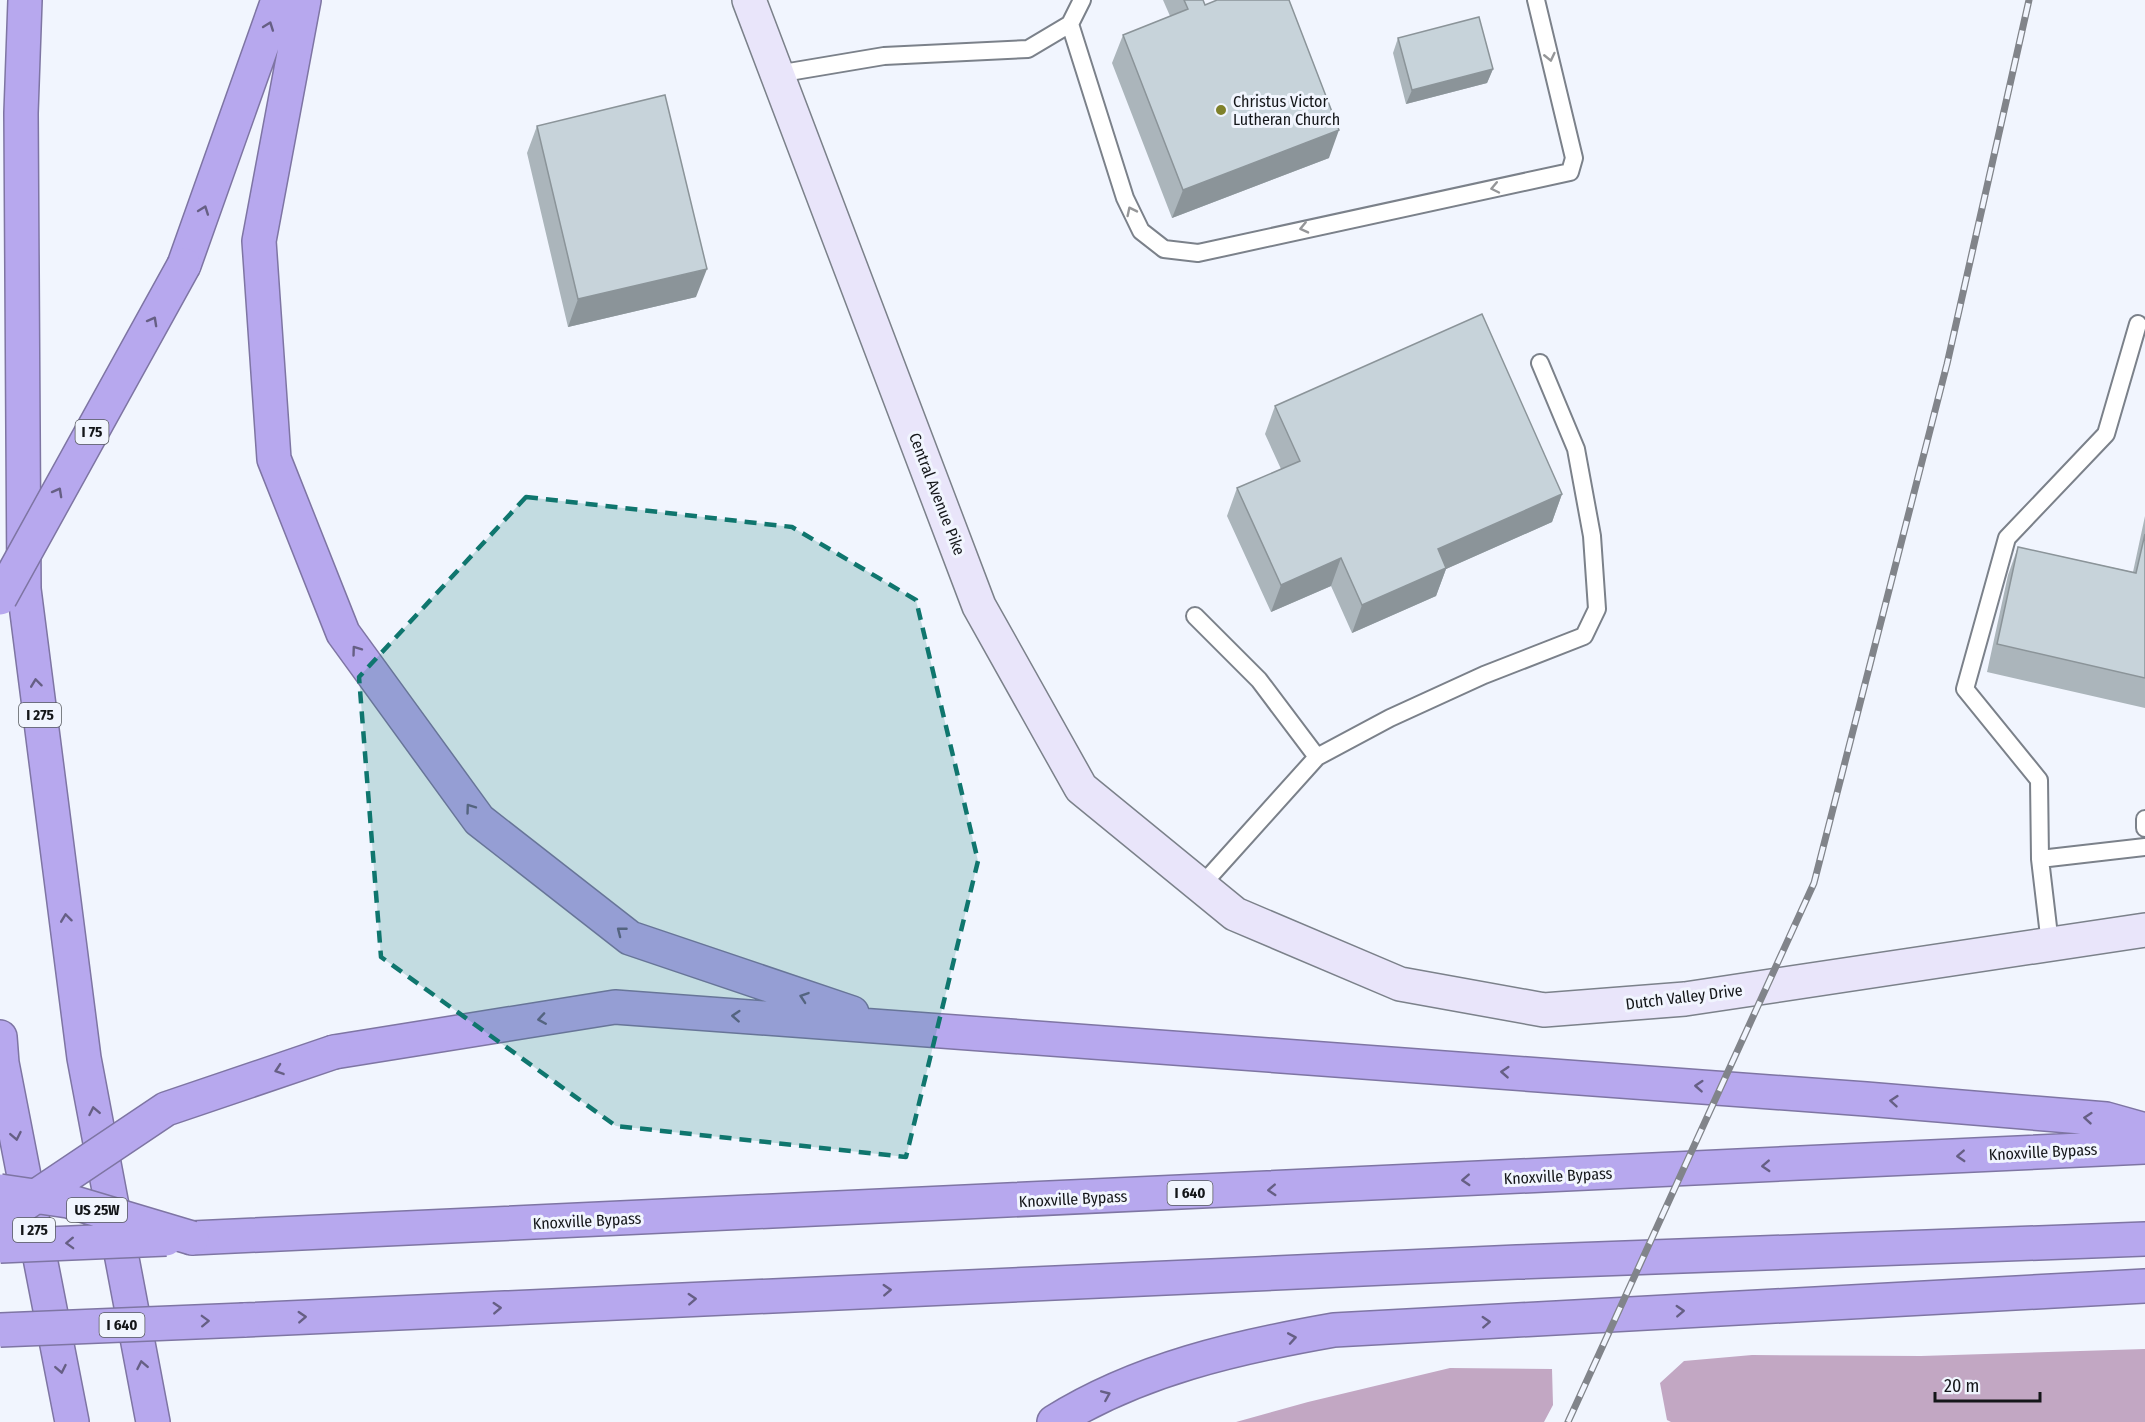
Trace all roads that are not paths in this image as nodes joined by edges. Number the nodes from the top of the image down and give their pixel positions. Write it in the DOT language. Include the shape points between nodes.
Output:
graph roads {
  1 [pos="25,0"];
  2 [pos="278,0"];
  3 [pos="304,0"];
  4 [pos="749,0"];
  5 [pos="1082,0"];
  6 [pos="1536,0"];
  7 [pos="1070,24"];
  8 [pos="777,74"];
  9 [pos="2138,324"];
  10 [pos="1540,363"];
  11 [pos="0,598"];
  12 [pos="1195,616"];
  13 [pos="1317,757"];
  14 [pos="2145,819"];
  15 [pos="2145,828"];
  16 [pos="2145,848"];
  17 [pos="2040,859"];
  18 [pos="1201,886"];
  19 [pos="1235,914"];
  20 [pos="2145,930"];
  21 [pos="2050,944"];
  22 [pos="899,1029"];
  23 [pos="0,1037"];
  24 [pos="2145,1130"];
  25 [pos="2145,1148"];
  26 [pos="0,1191"];
  27 [pos="0,1224"];
  28 [pos="192,1238"];
  29 [pos="2145,1239"];
  30 [pos="0,1246"];
  31 [pos="2145,1286"];
  32 [pos="0,1330"];
  33 [pos="70,1417"];
  34 [pos="153,1422"];
  35 [pos="1054,1422"];
  34 -- 1 [label="highway, I 275, one-way" via="84,1058 24,589 21,113"];
  11 -- 2 [label="highway, I 75, one-way, bridge" via="184,265"];
  22 -- 3 [label="highway, one-way" via="630,938 479,820 344,633 274,459 259,241"];
  4 -- 8 [label="main road, Central Avenue Pike"];
  5 -- 7 [label="lane"];
  6 -- 7 [label="lane, one-way" via="1574,158 1570,172 1198,253 1164,249 1141,231 1125,198"];
  7 -- 8 [label="lane" via="1028,49 884,56"];
  8 -- 18 [label="main road, Central Avenue Pike" via="980,606 1081,788"];
  9 -- 17 [label="lane" via="2106,434 2007,538 1965,689 2039,780"];
  10 -- 13 [label="lane" via="1576,449 1592,536 1597,609 1584,636 1484,675"];
  12 -- 13 [label="lane" via="1259,680"];
  13 -- 18 [label="lane"];
  14 -- 15 [label="lane"];
  16 -- 17 [label="lane"];
  17 -- 21 [label="lane"];
  18 -- 19 [label="main road, Central Avenue Pike"];
  19 -- 21 [label="main road, Dutch Valley Drive" via="1400,984 1544,1010 1684,999"];
  20 -- 21 [label="main road, Dutch Valley Drive"];
  24 -- 22 [label="highway, one-way" via="2106,1119 1878,1100"];
  22 -- 27 [label="highway, one-way, bridge" via="615,1007 334,1052 166,1109"];
  23 -- 33 [label="highway, I 275, one-way"];
  25 -- 28 [label="highway, Knoxville Bypass / I 640, one-way"];
  26 -- 28 [label="highway, US 25W, bridge" via="68,1201"];
  28 -- 30 [label="highway, Knoxville Bypass / I 640, one-way, bridge"];
  32 -- 29 [label="highway, I 640, one-way, bridge" via="1517,1262"];
  35 -- 31 [label="highway, one-way" via="1079,1406 1160,1372 1246,1346 1335,1330"];
}
